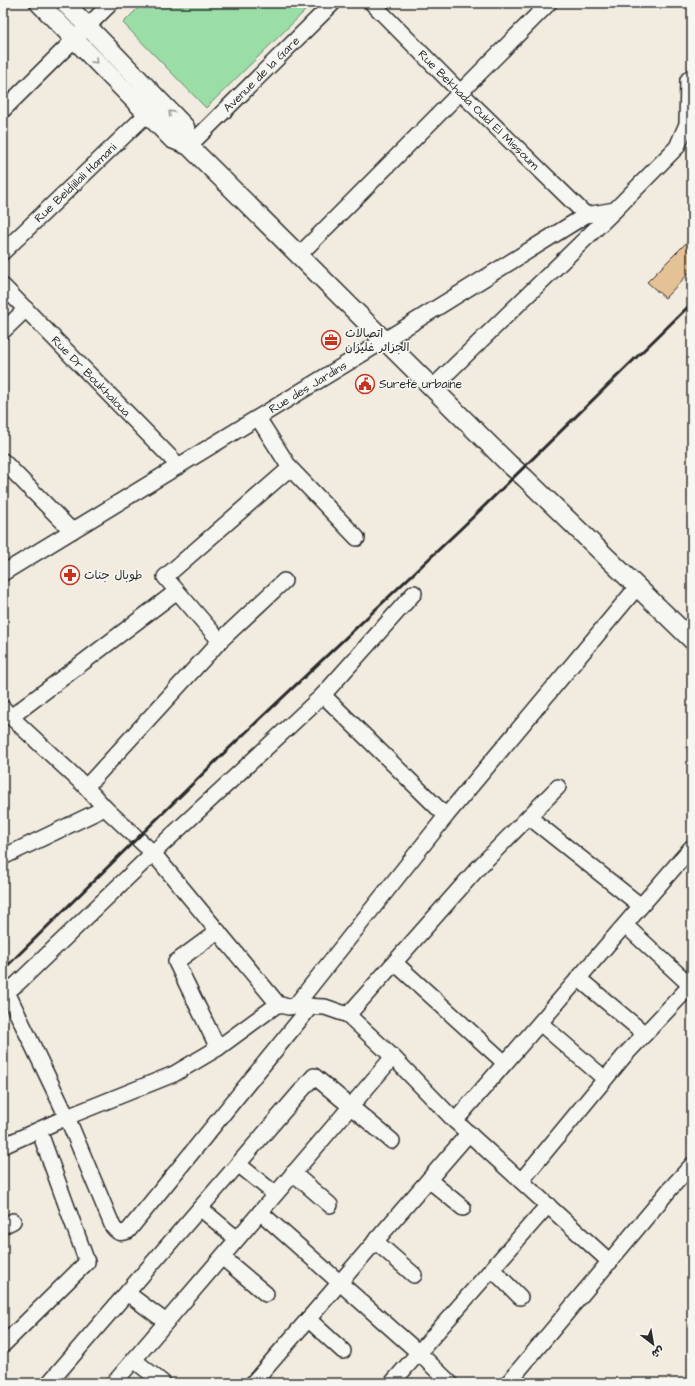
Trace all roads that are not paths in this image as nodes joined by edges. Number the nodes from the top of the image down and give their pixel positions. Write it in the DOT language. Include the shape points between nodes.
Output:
graph roads {
  1 [pos="39,3"];
  2 [pos="65,3"];
  3 [pos="111,3"];
  4 [pos="333,3"];
  5 [pos="372,3"];
  6 [pos="549,3"];
  7 [pos="88,26"];
  8 [pos="74,39"];
  9 [pos="692,76"];
  10 [pos="460,92"];
  11 [pos="3,110"];
  12 [pos="148,114"];
  13 [pos="189,146"];
  14 [pos="615,210"];
  15 [pos="586,215"];
  16 [pos="3,252"];
  17 [pos="298,255"];
  18 [pos="3,286"];
  19 [pos="26,309"];
  20 [pos="3,331"];
  21 [pos="385,340"];
  22 [pos="432,388"];
  23 [pos="258,418"];
  24 [pos="3,461"];
  25 [pos="179,466"];
  26 [pos="290,468"];
  27 [pos="72,531"];
  28 [pos="357,538"];
  29 [pos="3,573"];
  30 [pos="284,581"];
  31 [pos="638,586"];
  32 [pos="177,591"];
  33 [pos="414,593"];
  34 [pos="692,640"];
  35 [pos="220,641"];
  36 [pos="322,695"];
  37 [pos="7,713"];
  38 [pos="86,787"];
  39 [pos="558,787"];
  40 [pos="105,808"];
  41 [pos="446,816"];
  42 [pos="529,817"];
  43 [pos="692,847"];
  44 [pos="153,853"];
  45 [pos="3,856"];
  46 [pos="641,906"];
  47 [pos="625,924"];
  48 [pos="218,931"];
  49 [pos="395,963"];
  50 [pos="578,978"];
  51 [pos="691,984"];
  52 [pos="5,994"];
  53 [pos="278,1004"];
  54 [pos="296,1006"];
  55 [pos="311,1006"];
  56 [pos="348,1016"];
  57 [pos="540,1023"];
  58 [pos="645,1034"];
  59 [pos="218,1048"];
  60 [pos="393,1057"];
  61 [pos="505,1063"];
  62 [pos="605,1079"];
  63 [pos="350,1106"];
  64 [pos="67,1117"];
  65 [pos="455,1121"];
  66 [pos="39,1130"];
  67 [pos="470,1134"];
  68 [pos="392,1142"];
  69 [pos="3,1146"];
  70 [pos="238,1164"];
  71 [pos="692,1165"];
  72 [pos="293,1173"];
  73 [pos="429,1180"];
  74 [pos="522,1181"];
  75 [pos="275,1194"];
  76 [pos="330,1205"];
  77 [pos="548,1205"];
  78 [pos="200,1208"];
  79 [pos="463,1208"];
  80 [pos="260,1212"];
  81 [pos="237,1239"];
  82 [pos="375,1241"];
  83 [pos="222,1257"];
  84 [pos="610,1262"];
  85 [pos="492,1269"];
  86 [pos="414,1275"];
  87 [pos="340,1282"];
  88 [pos="127,1293"];
  89 [pos="266,1294"];
  90 [pos="520,1297"];
  91 [pos="308,1319"];
  92 [pos="166,1322"];
  93 [pos="3,1345"];
  94 [pos="343,1352"];
  95 [pos="419,1353"];
  96 [pos="134,1360"];
  97 [pos="49,1383"];
  98 [pos="114,1383"];
  99 [pos="163,1383"];
  100 [pos="253,1383"];
  101 [pos="392,1383"];
  102 [pos="450,1383"];
  103 [pos="508,1383"];
  1 -- 8 [label="street"];
  2 -- 7 [label="street"];
  3 -- 7 [label="street"];
  4 -- 13 [label="street, Avenue de la Gare"];
  5 -- 10 [label="street, Rue Bekhada Ould El Missoum"];
  6 -- 10 [label="street"];
  7 -- 8 [label="street"];
  13 -- 7 [label="street, one-way" via="184,127"];
  8 -- 11 [label="street"];
  8 -- 12 [label="street, one-way"];
  9 -- 14 [label="street" via="688,80 687,124 677,147"];
  10 -- 15 [label="street, Rue Bekhada Ould El Missoum"];
  10 -- 17 [label="street"];
  12 -- 13 [label="street" via="172,139"];
  12 -- 16 [label="street, Rue Beldjillali Hamani"];
  13 -- 17 [label="street"];
  14 -- 15 [label="street, Rue des Jardins"];
  14 -- 22 [label="street"];
  15 -- 21 [label="street, Rue des Jardins"];
  17 -- 21 [label="street"];
  18 -- 19 [label="street, Rue Dr Boukhaloua"];
  19 -- 20 [label="street"];
  19 -- 25 [label="street, Rue Dr Boukhaloua"];
  21 -- 22 [label="street"];
  21 -- 23 [label="street, Rue des Jardins"];
  22 -- 31 [label="street"];
  23 -- 25 [label="street, Rue des Jardins"];
  23 -- 26 [label="street"];
  24 -- 27 [label="street"];
  25 -- 27 [label="street, Rue des Jardins"];
  26 -- 28 [label="street"];
  26 -- 32 [label="street" via="165,577"];
  27 -- 29 [label="street, Rue des Jardins"];
  30 -- 35 [label="street"];
  31 -- 34 [label="street"];
  31 -- 41 [label="street"];
  32 -- 35 [label="street"];
  32 -- 37 [label="street"];
  33 -- 36 [label="street"];
  35 -- 38 [label="street"];
  36 -- 41 [label="street"];
  36 -- 44 [label="street"];
  37 -- 38 [label="street"];
  38 -- 40 [label="street"];
  39 -- 42 [label="street"];
  40 -- 44 [label="street"];
  40 -- 45 [label="street"];
  41 -- 54 [label="street"];
  42 -- 46 [label="street"];
  42 -- 49 [label="street" via="478,868"];
  43 -- 46 [label="street"];
  44 -- 48 [label="street"];
  44 -- 52 [label="street"];
  46 -- 47 [label="street"];
  47 -- 50 [label="street"];
  47 -- 51 [label="street"];
  48 -- 53 [label="street"];
  48 -- 59 [label="street" via="176,962"];
  49 -- 56 [label="street"];
  49 -- 61 [label="street"];
  50 -- 57 [label="street"];
  50 -- 58 [label="street"];
  51 -- 58 [label="street"];
  52 -- 64 [label="street"];
  53 -- 54 [label="street"];
  53 -- 59 [label="street"];
  54 -- 55 [label="street"];
  55 -- 56 [label="street" via="324,1007"];
  55 -- 64 [label="street" via="128,1231 117,1232 113,1227"];
  56 -- 60 [label="street"];
  57 -- 61 [label="street"];
  57 -- 62 [label="street"];
  58 -- 62 [label="street"];
  59 -- 64 [label="street" via="174,1074"];
  60 -- 63 [label="street"];
  60 -- 65 [label="street"];
  61 -- 65 [label="street"];
  62 -- 74 [label="street"];
  63 -- 68 [label="street"];
  63 -- 70 [label="street" via="314,1076"];
  63 -- 72 [label="street"];
  64 -- 66 [label="street"];
  65 -- 67 [label="street"];
  66 -- 69 [label="street"];
  66 -- 93 [label="street" via="88,1262"];
  67 -- 73 [label="street"];
  67 -- 74 [label="street"];
  70 -- 75 [label="street"];
  70 -- 78 [label="street"];
  71 -- 84 [label="street"];
  72 -- 75 [label="street"];
  72 -- 76 [label="street"];
  73 -- 79 [label="street"];
  73 -- 82 [label="street"];
  74 -- 77 [label="street"];
  75 -- 80 [label="street"];
  77 -- 84 [label="street"];
  77 -- 85 [label="street"];
  78 -- 81 [label="street"];
  78 -- 88 [label="street"];
  80 -- 81 [label="street"];
  80 -- 87 [label="street"];
  81 -- 83 [label="street"];
  82 -- 86 [label="street"];
  82 -- 87 [label="street"];
  83 -- 89 [label="street"];
  83 -- 92 [label="street"];
  84 -- 103 [label="street"];
  85 -- 90 [label="street"];
  85 -- 95 [label="street"];
  87 -- 91 [label="street"];
  87 -- 95 [label="street"];
  88 -- 92 [label="street"];
  88 -- 97 [label="street"];
  91 -- 94 [label="street"];
  91 -- 100 [label="street"];
  92 -- 96 [label="street"];
  95 -- 101 [label="street"];
  95 -- 102 [label="street"];
  96 -- 98 [label="street"];
  96 -- 99 [label="street"];
}
